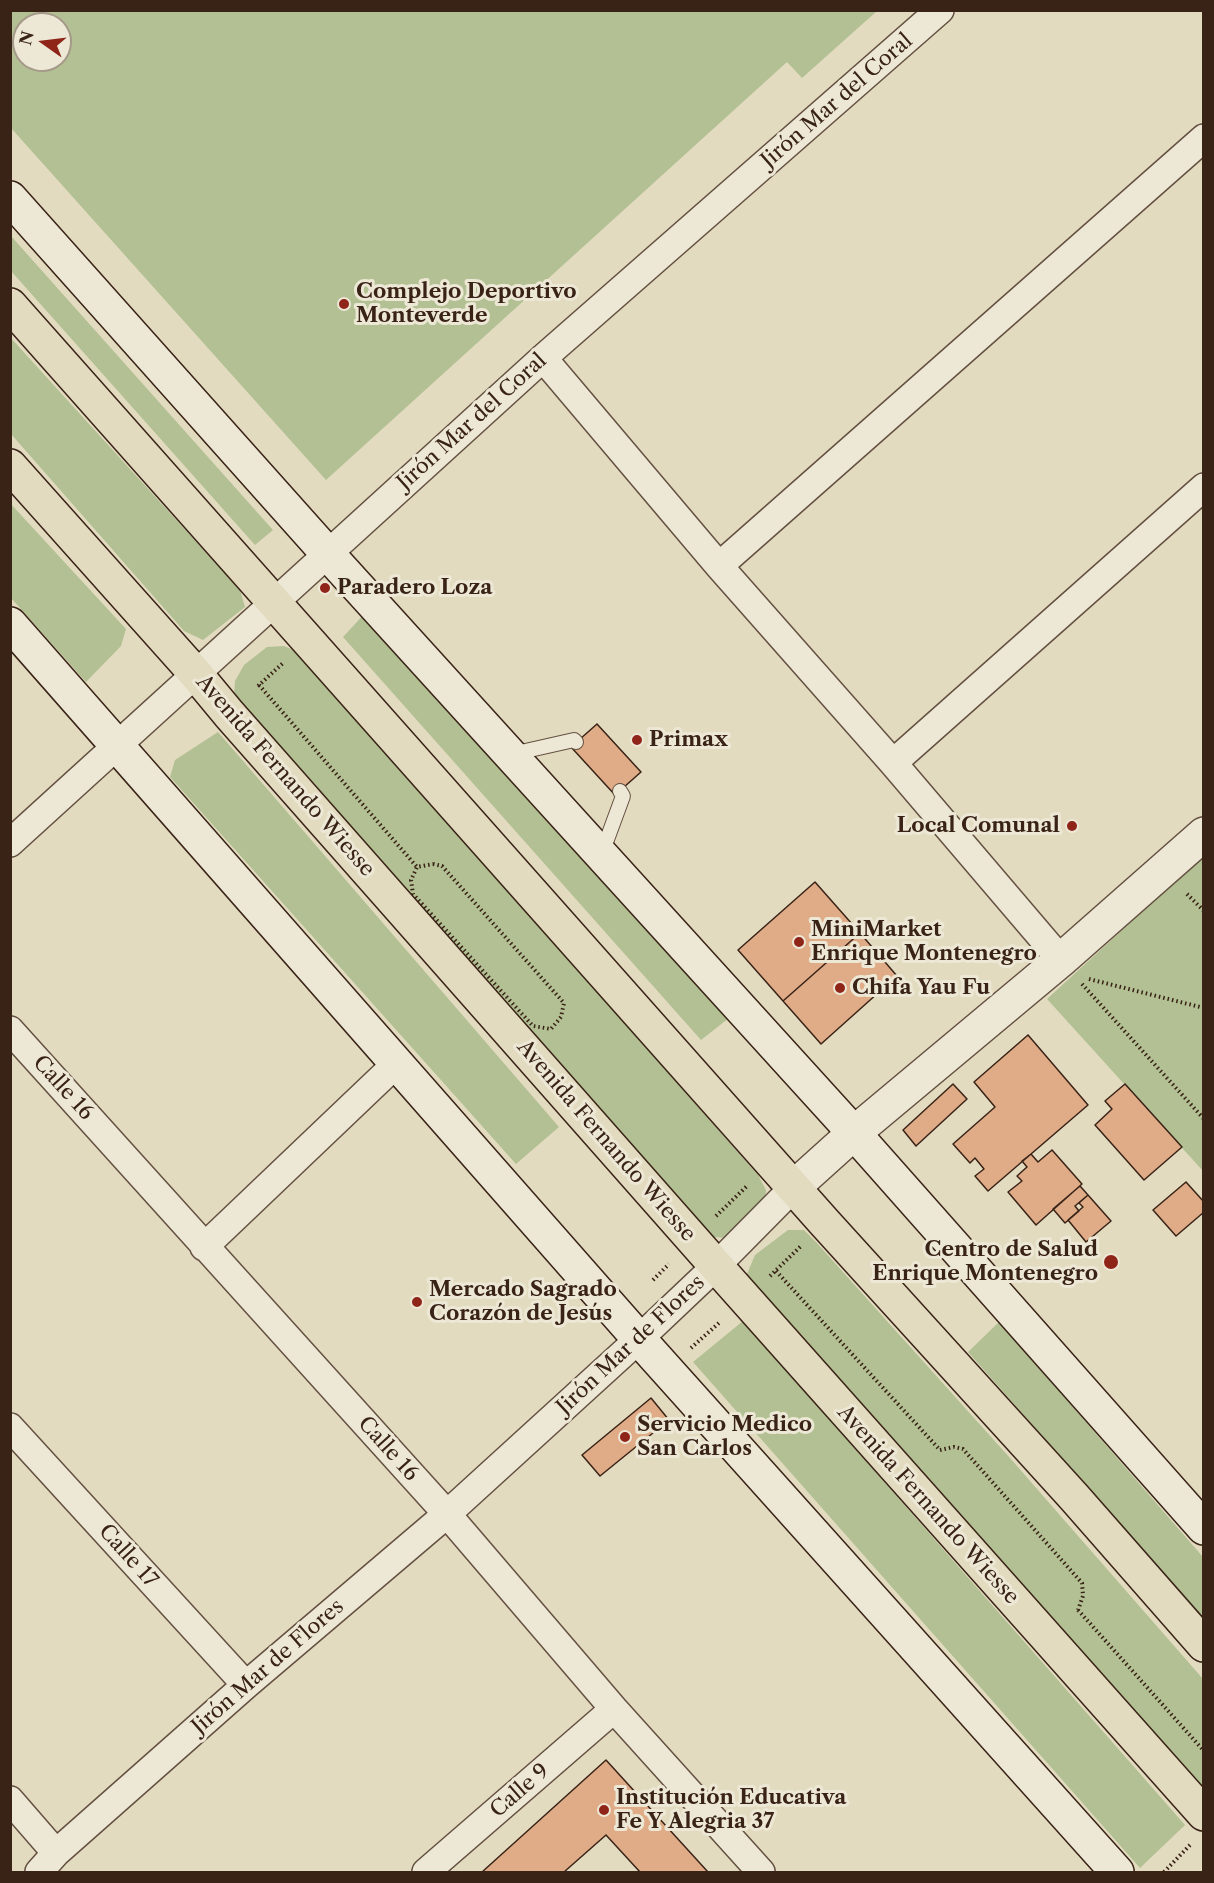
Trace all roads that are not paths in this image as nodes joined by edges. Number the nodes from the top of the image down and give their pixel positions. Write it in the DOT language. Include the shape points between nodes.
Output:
graph roads {
  1 [pos="940,10"];
  2 [pos="1203,138"];
  3 [pos="10,198"];
  4 [pos="10,304"];
  5 [pos="543,358"];
  6 [pos="10,466"];
  7 [pos="1203,487"];
  8 [pos="327,553"];
  9 [pos="719,566"];
  10 [pos="273,602"];
  11 [pos="10,624"];
  12 [pos="195,673"];
  13 [pos="576,742"];
  14 [pos="117,746"];
  15 [pos="510,754"];
  16 [pos="893,764"];
  17 [pos="620,791"];
  18 [pos="1203,834"];
  19 [pos="10,843"];
  20 [pos="601,855"];
  21 [pos="1075,974"];
  22 [pos="10,1030"];
  23 [pos="396,1064"];
  24 [pos="854,1133"];
  25 [pos="793,1188"];
  26 [pos="204,1247"];
  27 [pos="716,1266"];
  28 [pos="639,1339"];
  29 [pos="10,1427"];
  30 [pos="447,1514"];
  31 [pos="1203,1528"];
  32 [pos="1203,1645"];
  33 [pos="246,1685"];
  34 [pos="614,1709"];
  35 [pos="10,1800"];
  36 [pos="1200,1826"];
  37 [pos="47,1863"];
  38 [pos="426,1872"];
  39 [pos="761,1872"];
  40 [pos="1117,1872"];
  1 -- 5 [label="street, Jirón Mar del Coral"];
  2 -- 9 [label="street"];
  3 -- 8 [label="main road"];
  4 -- 10 [label="main road"];
  5 -- 8 [label="street, Jirón Mar del Coral"];
  5 -- 9 [label="street"];
  6 -- 12 [label="main road, Avenida Fernando Wiesse"];
  7 -- 16 [label="street"];
  8 -- 10 [label="street, Jirón Mar del Coral"];
  8 -- 15 [label="main road"];
  9 -- 16 [label="street"];
  10 -- 12 [label="street, Jirón Mar del Coral"];
  10 -- 25 [label="main road"];
  11 -- 14 [label="main road"];
  12 -- 14 [label="street, Jirón Mar del Coral"];
  12 -- 27 [label="main road, Avenida Fernando Wiesse"];
  13 -- 15 [label="lane"];
  14 -- 19 [label="street, Jirón Mar del Coral"];
  14 -- 23 [label="main road"];
  15 -- 20 [label="main road"];
  16 -- 21 [label="street"];
  17 -- 20 [label="lane" via="623,796"];
  18 -- 21 [label="main road, Jirón Mar de Flores"];
  20 -- 24 [label="main road"];
  21 -- 24 [label="main road, Jirón Mar de Flores"];
  22 -- 26 [label="street, Calle 16"];
  23 -- 26 [label="street"];
  23 -- 28 [label="main road"];
  24 -- 25 [label="main road, Jirón Mar de Flores"];
  24 -- 31 [label="main road"];
  25 -- 27 [label="street, Jirón Mar de Flores"];
  25 -- 32 [label="main road"];
  26 -- 30 [label="street, Calle 16"];
  27 -- 28 [label="street, Jirón Mar de Flores"];
  27 -- 36 [label="main road, Avenida Fernando Wiesse"];
  28 -- 30 [label="street, Jirón Mar de Flores"];
  28 -- 40 [label="main road"];
  29 -- 33 [label="street, Calle 17"];
  30 -- 33 [label="street, Jirón Mar de Flores"];
  30 -- 34 [label="street, Calle 16"];
  33 -- 37 [label="street, Jirón Mar de Flores"];
  34 -- 38 [label="street, Calle 9"];
  34 -- 39 [label="street, Calle 16"];
  35 -- 37 [label="street"];
}
